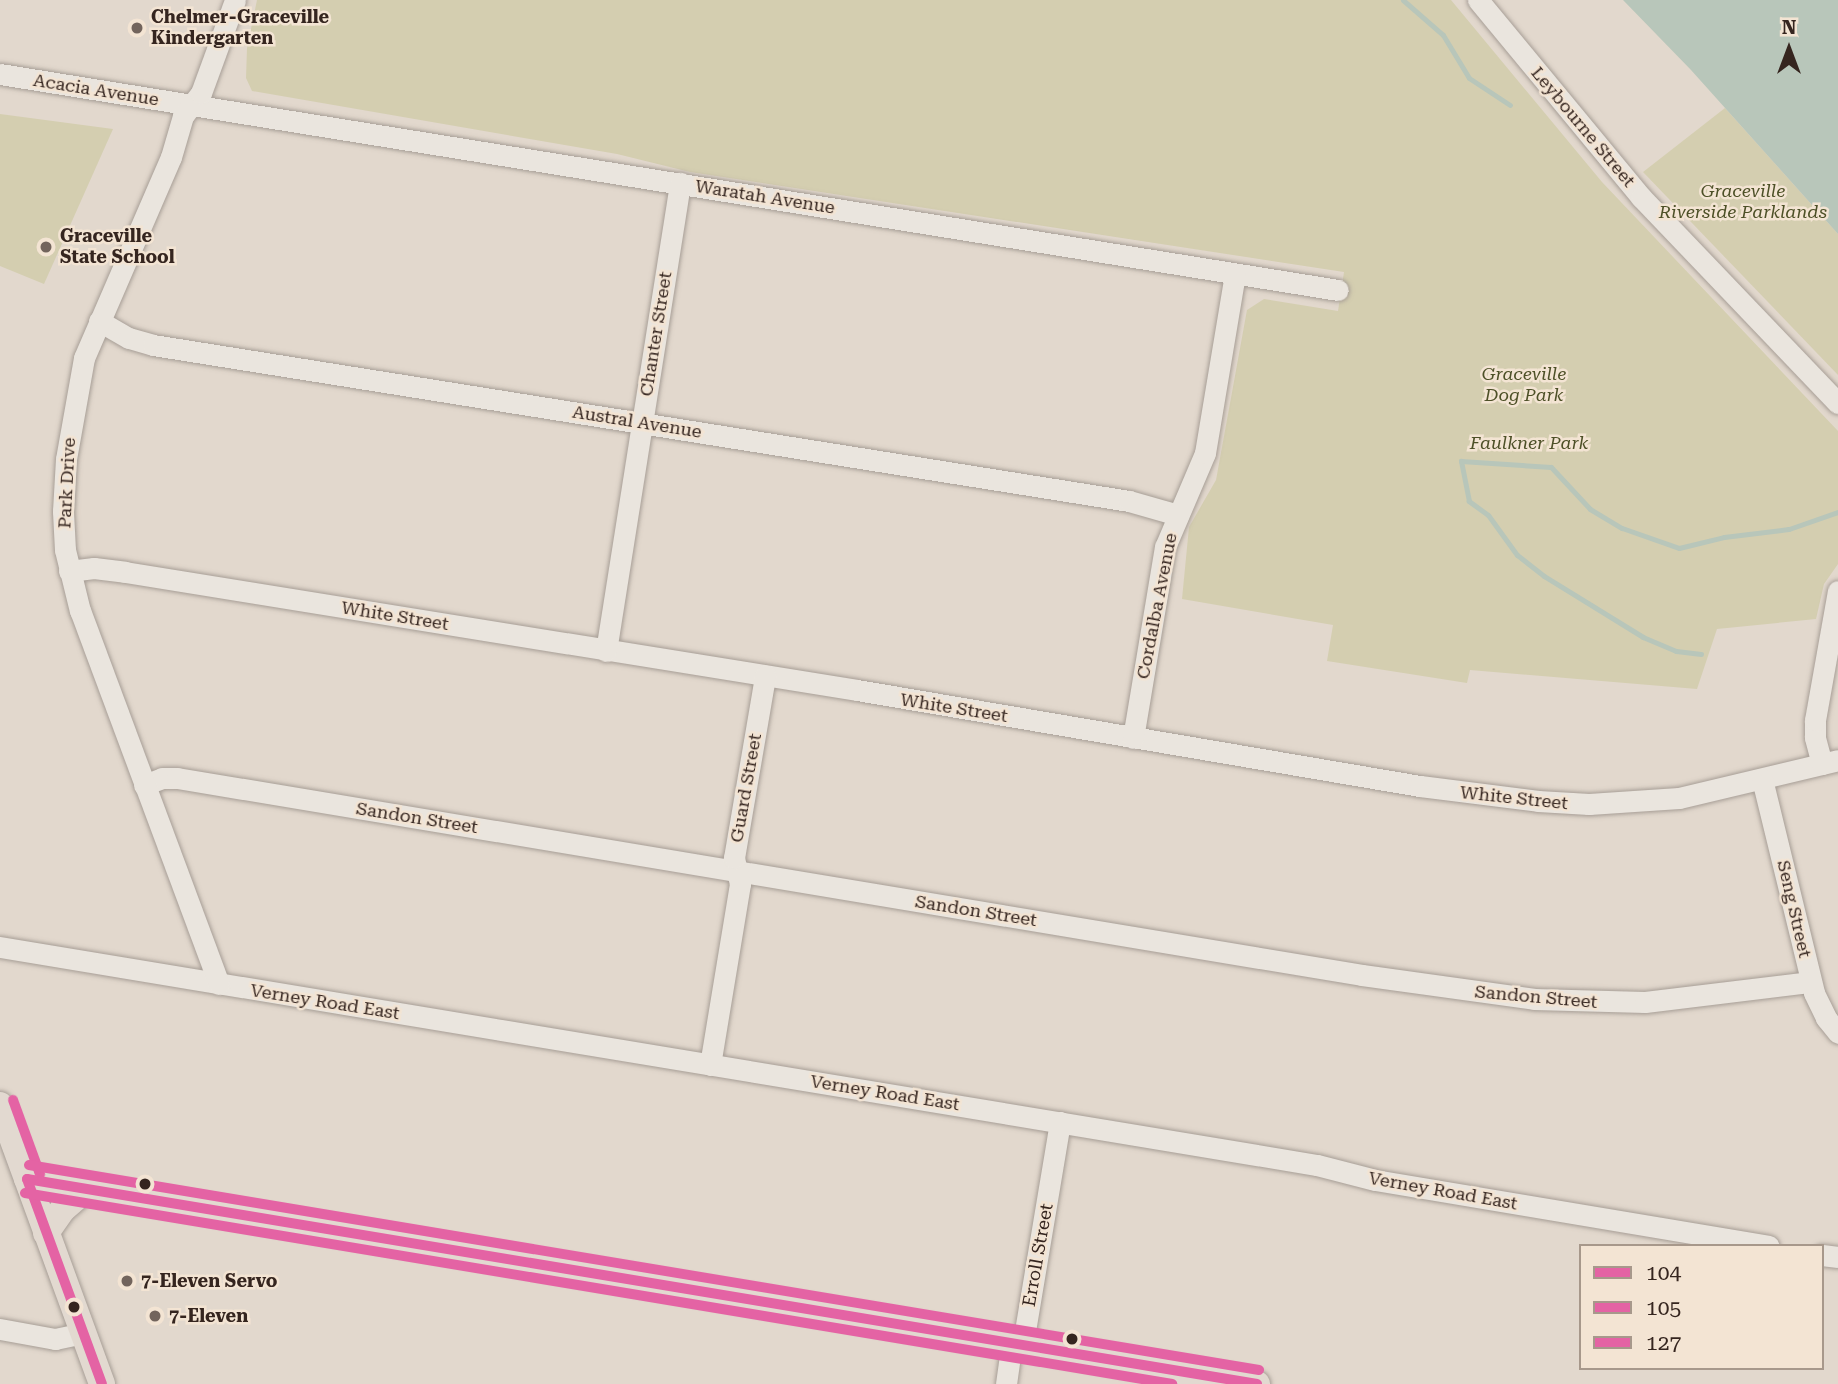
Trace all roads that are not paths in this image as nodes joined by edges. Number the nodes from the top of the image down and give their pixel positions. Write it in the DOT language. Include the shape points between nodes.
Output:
graph roads {
  1 [pos="235,0"];
  2 [pos="1478,0"];
  3 [pos="0,74"];
  4 [pos="192,104"];
  5 [pos="680,183"];
  6 [pos="1235,274"];
  7 [pos="1338,290"];
  8 [pos="99,321"];
  9 [pos="1838,403"];
  10 [pos="642,423"];
  11 [pos="1178,515"];
  12 [pos="69,571"];
  13 [pos="1838,591"];
  14 [pos="606,651"];
  15 [pos="765,676"];
  16 [pos="1133,738"];
  17 [pos="1830,762"];
  18 [pos="1762,779"];
  19 [pos="144,785"];
  20 [pos="737,871"];
  21 [pos="0,947"];
  22 [pos="1811,982"];
  23 [pos="219,984"];
  24 [pos="1838,1033"];
  25 [pos="710,1065"];
  26 [pos="0,1105"];
  27 [pos="1060,1122"];
  28 [pos="27,1179"];
  29 [pos="86,1189"];
  30 [pos="46,1233"];
  31 [pos="1757,1244"];
  32 [pos="0,1329"];
  33 [pos="83,1333"];
  34 [pos="1017,1344"];
  35 [pos="102,1384"];
  36 [pos="1006,1384"];
  37 [pos="1257,1384"];
  1 -- 4 [label="street, Park Drive" via="201,93"];
  2 -- 9 [label="street, Leybourne Street" via="1641,197"];
  3 -- 4 [label="street, Acacia Avenue"];
  4 -- 5 [label="street, Waratah Avenue"];
  4 -- 8 [label="street, Park Drive" via="183,116 171,157"];
  5 -- 6 [label="street, Waratah Avenue"];
  5 -- 10 [label="street, Chanter Street"];
  6 -- 7 [label="street, Waratah Avenue"];
  6 -- 11 [label="street, Cordalba Avenue" via="1205,453"];
  8 -- 10 [label="street, Austral Avenue" via="153,345"];
  8 -- 12 [label="street, Park Drive" via="79,375 66,459 63,511"];
  10 -- 11 [label="street, Austral Avenue" via="1129,501"];
  10 -- 14 [label="street, Chanter Street"];
  11 -- 16 [label="street, Cordalba Avenue" via="1165,547"];
  12 -- 14 [label="street, White Street" via="112,570"];
  12 -- 19 [label="street, Park Drive"];
  13 -- 17 [label="street" via="1815,720 1815,737"];
  14 -- 15 [label="street, White Street"];
  15 -- 16 [label="street, White Street"];
  15 -- 20 [label="street, Guard Street" via="734,858"];
  16 -- 18 [label="street, White Street" via="1420,786 1574,804 1668,800"];
  17 -- 18 [label="street, White Street"];
  18 -- 22 [label="street, Seng Street"];
  19 -- 20 [label="street, Sandon Street" via="177,778"];
  19 -- 23 [label="street, Park Drive"];
  20 -- 22 [label="street, Sandon Street" via="1362,975 1534,999 1644,1002"];
  20 -- 25 [label="street, Guard Street" via="740,884"];
  21 -- 23 [label="street, Verney Road East"];
  22 -- 24 [label="street, Seng Street" via="1819,1006"];
  23 -- 25 [label="street, Verney Road East"];
  25 -- 27 [label="street, Verney Road East"];
  26 -- 28 [label="main road"];
  27 -- 31 [label="street, Verney Road East" via="1317,1165 1375,1181"];
  27 -- 34 [label="street, Erroll Street" via="1025,1331"];
  28 -- 29 [label="main road"];
  28 -- 30 [label="main road"];
  29 -- 30 [label="main road" via="62,1210"];
  29 -- 34 [label="main road"];
  30 -- 33 [label="main road"];
  32 -- 33 [label="street" via="55,1339"];
  33 -- 35 [label="main road"];
  34 -- 36 [label="street, Erroll Street" via="1010,1356"];
  34 -- 37 [label="main road"];
}
